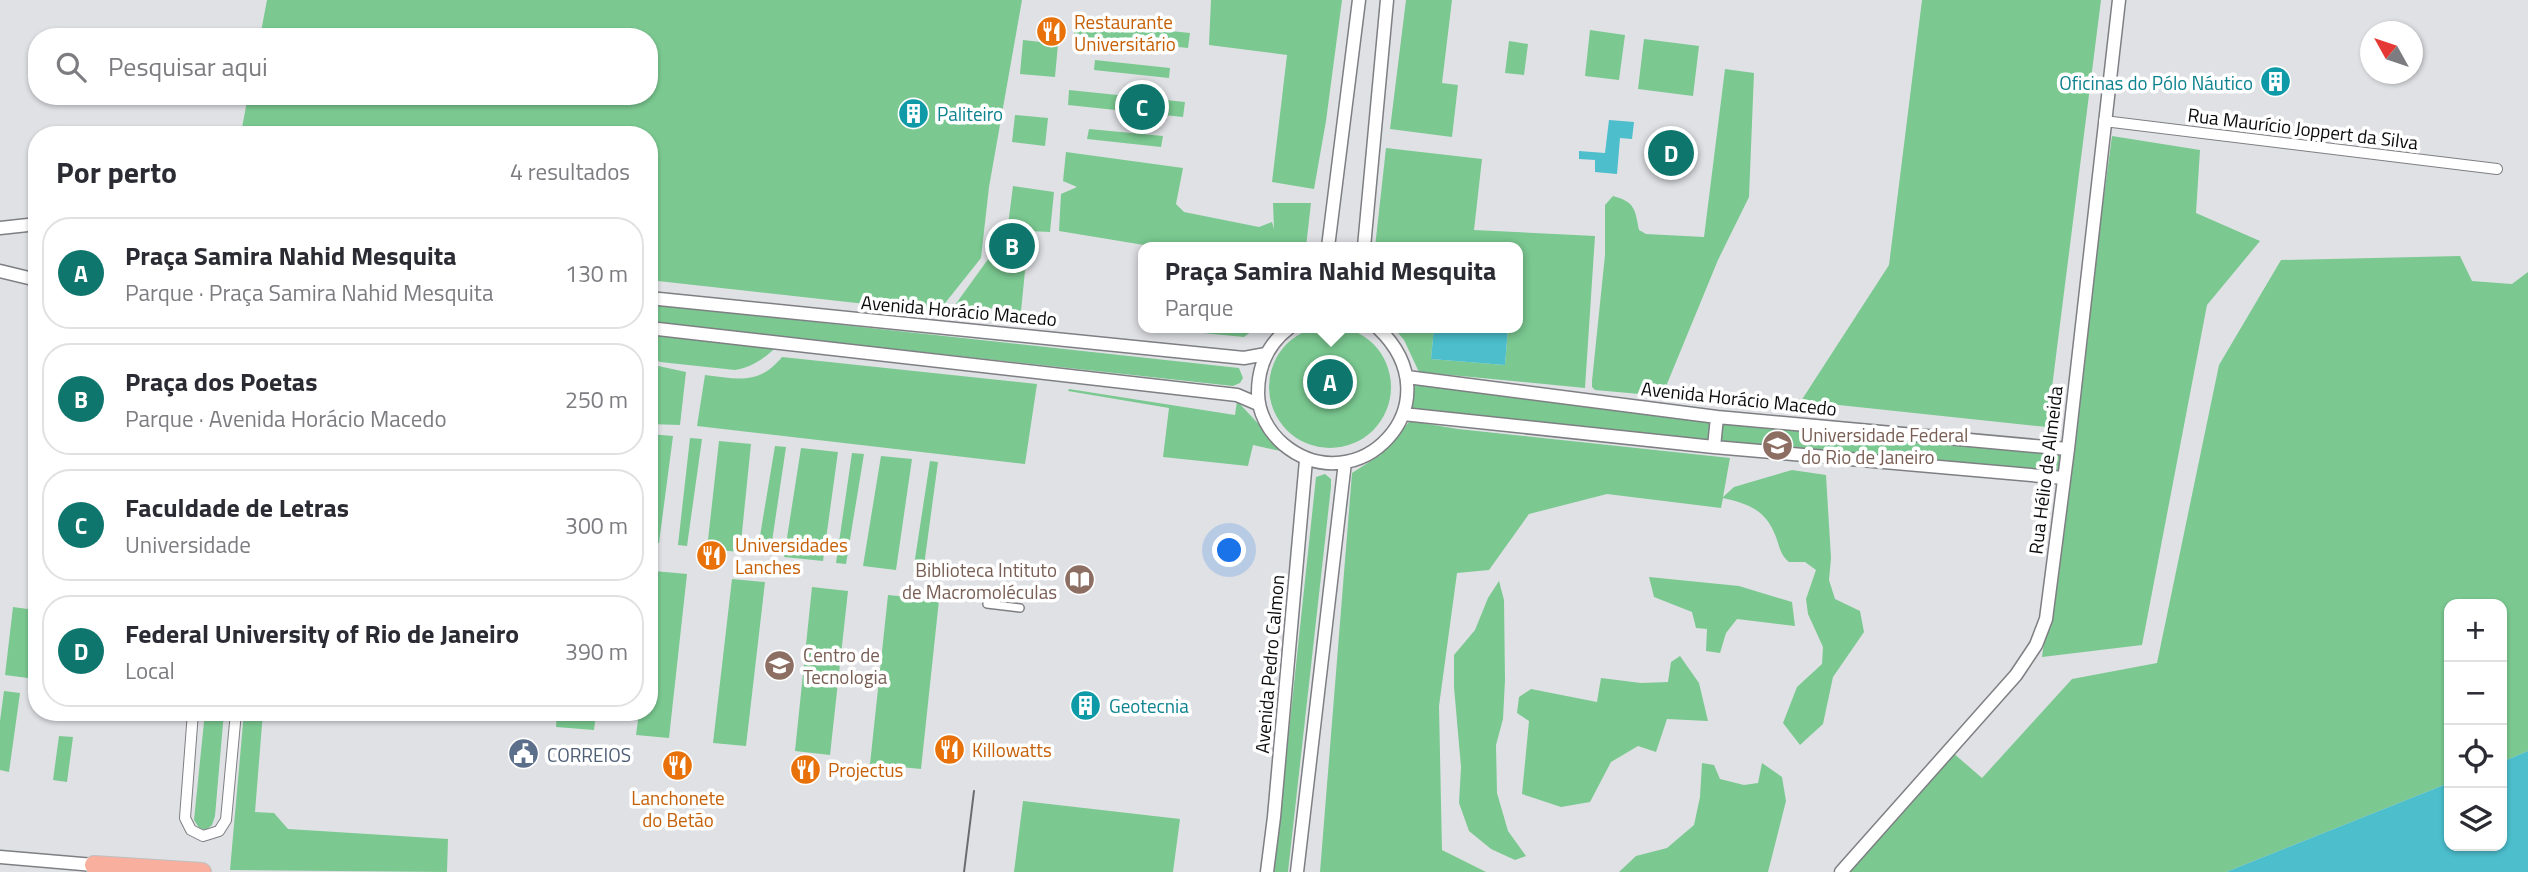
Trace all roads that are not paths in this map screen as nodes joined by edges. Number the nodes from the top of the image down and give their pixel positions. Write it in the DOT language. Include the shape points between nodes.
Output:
graph roads {
  1 [pos="1359,0"];
  2 [pos="1387,0"];
  3 [pos="2119,0"];
  4 [pos="2104,121"];
  5 [pos="2497,169"];
  6 [pos="28,225"];
  7 [pos="0,228"];
  8 [pos="1329,242"];
  9 [pos="1364,242"];
  10 [pos="0,271"];
  11 [pos="28,278"];
  12 [pos="658,299"];
  13 [pos="658,329"];
  14 [pos="1282,333"];
  15 [pos="1383,333"];
  16 [pos="1266,354"];
  17 [pos="1408,377"];
  18 [pos="1258,404"];
  19 [pos="1404,414"];
  20 [pos="1717,417"];
  21 [pos="1714,447"];
  22 [pos="2068,449"];
  23 [pos="1306,460"];
  24 [pos="1345,462"];
  25 [pos="2064,478"];
  26 [pos="987,604"];
  27 [pos="1020,608"];
  28 [pos="192,721"];
  29 [pos="235,721"];
  30 [pos="0,857"];
  31 [pos="94,865"];
  32 [pos="113,872"];
  33 [pos="202,872"];
  34 [pos="1267,872"];
  35 [pos="1297,872"];
  36 [pos="1841,872"];
  1 -- 8 [label="street"];
  2 -- 9 [label="street"];
  3 -- 4 [label="street, Rua Hélio de Almeida"];
  4 -- 5 [label="street, Rua Maurício Joppert da Silva"];
  4 -- 22 [label="street, Rua Hélio de Almeida"];
  6 -- 7 [label="street"];
  10 -- 11 [label="street"];
  12 -- 16 [label="street, Avenida Horácio Macedo" via="1244,358"];
  13 -- 18 [label="street" via="1237,395"];
  14 -- 16 [label="street"];
  15 -- 17 [label="street" via="1402,358"];
  16 -- 18 [label="street" via="1258,377"];
  17 -- 19 [label="street"];
  17 -- 20 [label="street, Avenida Horácio Macedo"];
  18 -- 23 [label="street" via="1276,438"];
  19 -- 21 [label="street"];
  19 -- 24 [label="street" via="1380,446"];
  20 -- 21 [label="street"];
  20 -- 22 [label="street, Avenida Horácio Macedo"];
  21 -- 25 [label="street"];
  22 -- 25 [label="street, Rua Hélio de Almeida"];
  23 -- 24 [label="street"];
  23 -- 34 [label="street, Avenida Pedro Calmon"];
  24 -- 35 [label="street"];
  25 -- 36 [label="street, Rua Hélio de Almeida" via="2046,619 2036,645 2015,676"];
  26 -- 27 [label="street"];
  28 -- 29 [label="street" via="185,818 191,830 204,836 215,833 226,820"];
  30 -- 31 [label="street"];
  31 -- 32 [label="highway"];
  31 -- 33 [label="highway"];
}
